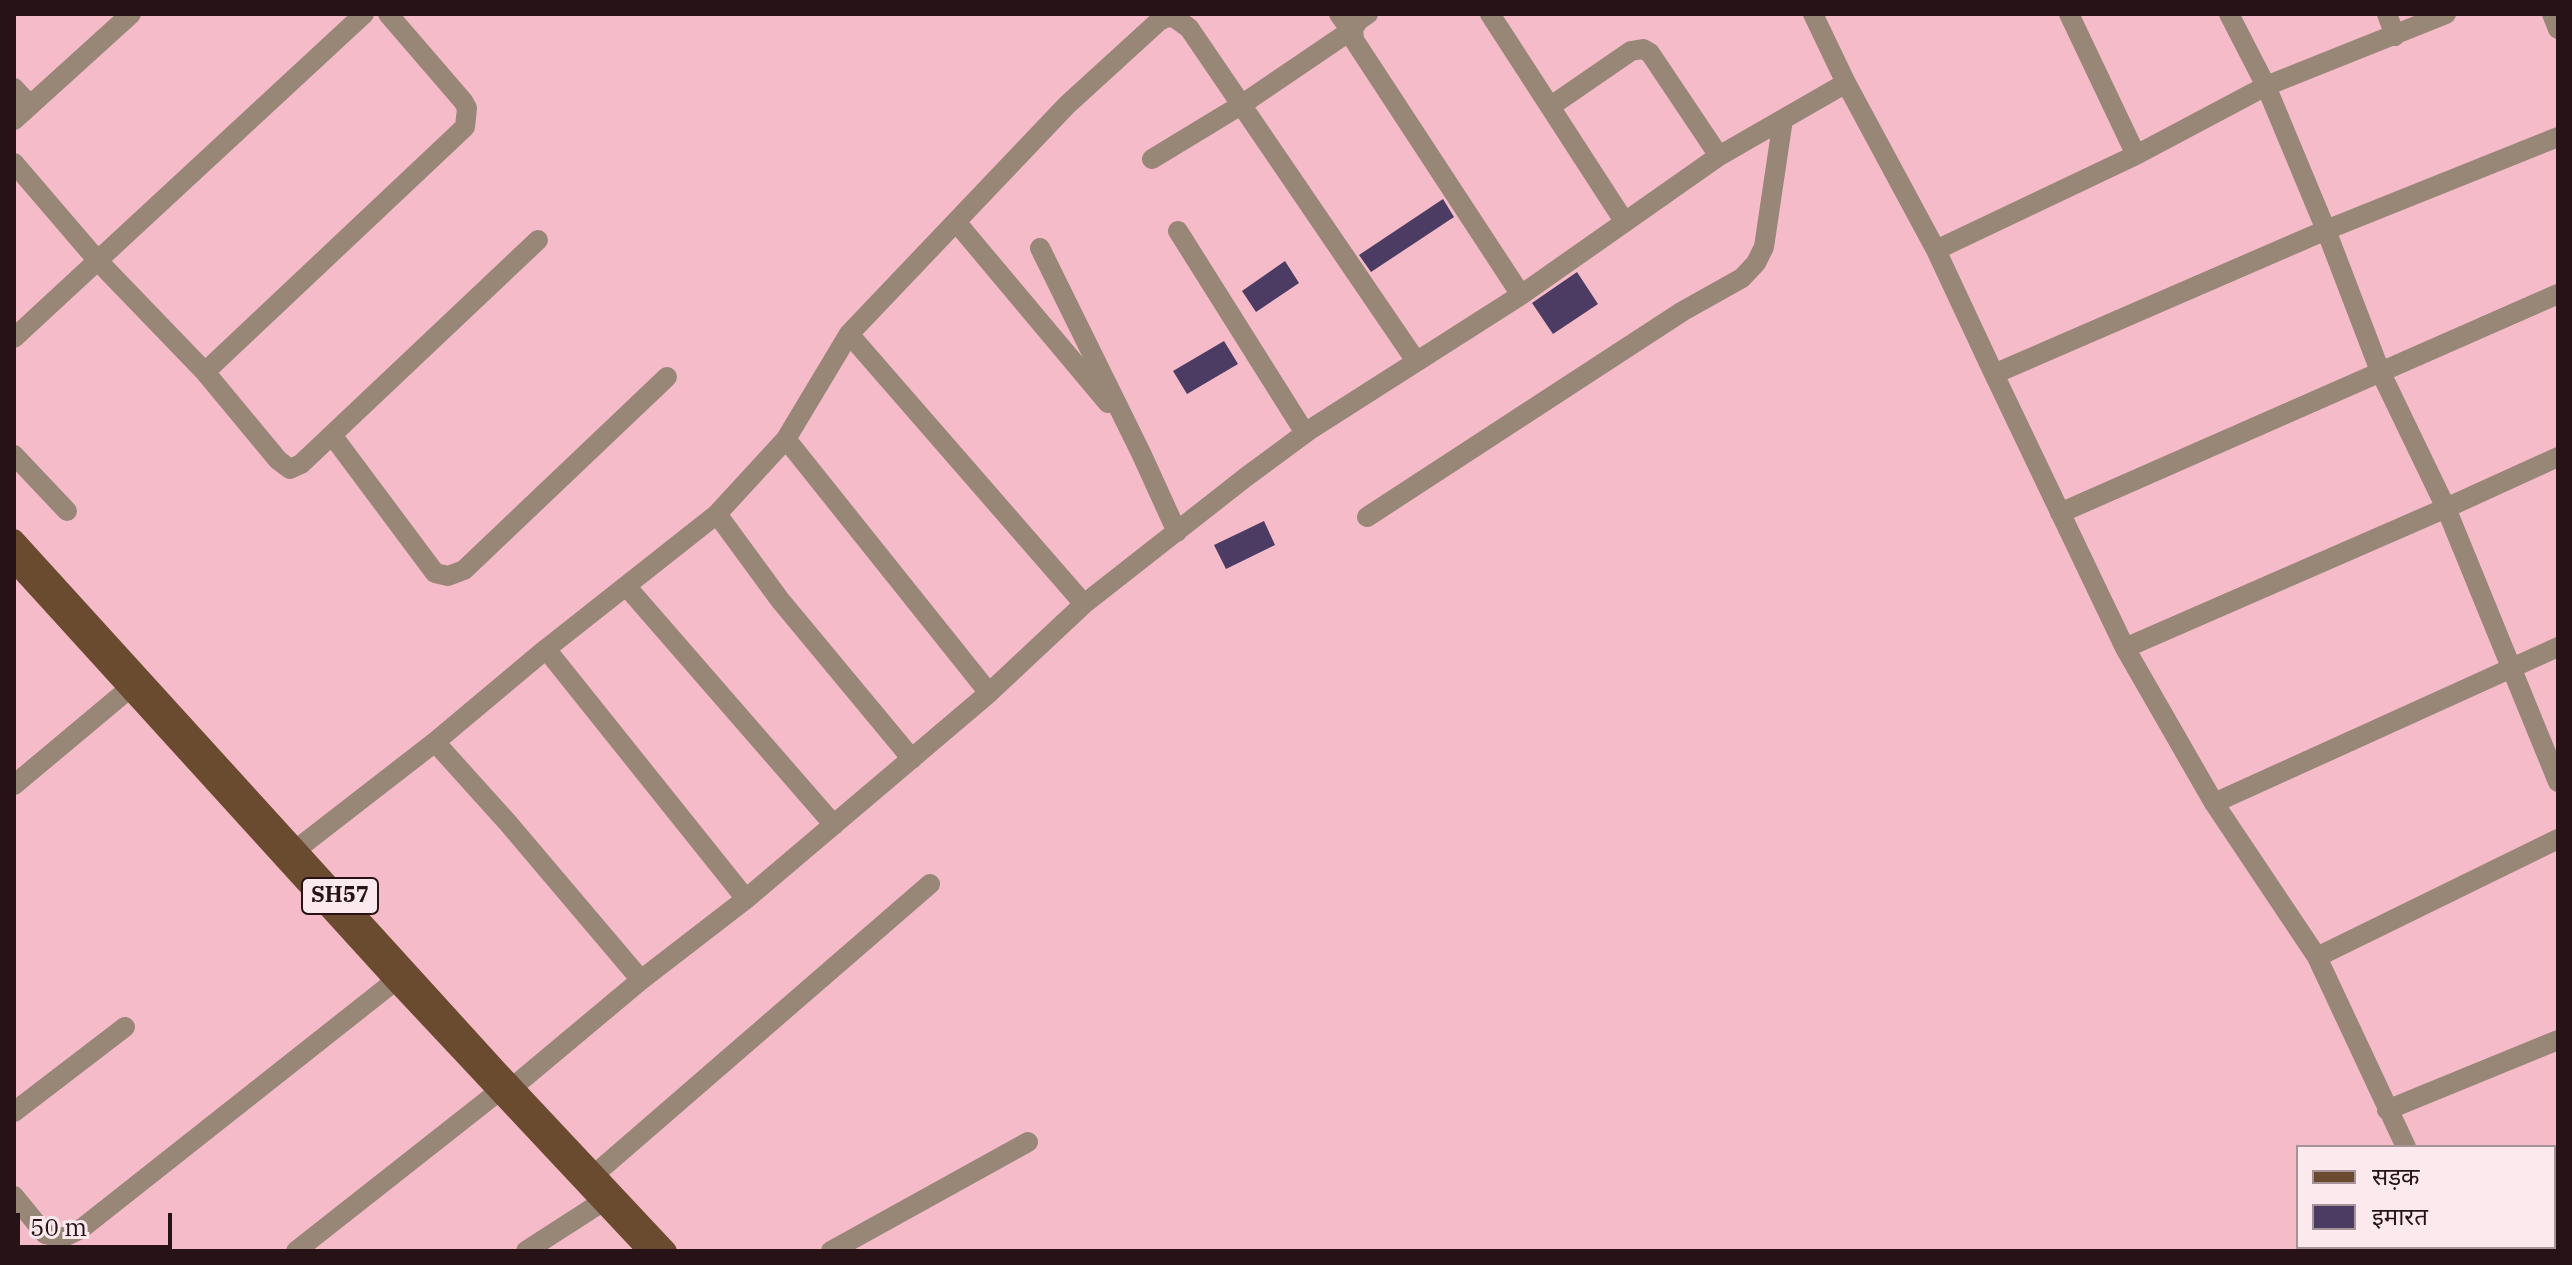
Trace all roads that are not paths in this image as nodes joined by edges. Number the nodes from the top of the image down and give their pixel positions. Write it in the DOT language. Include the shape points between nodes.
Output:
graph roads {
  1 [pos="131,14"];
  2 [pos="364,14"];
  3 [pos="388,14"];
  4 [pos="1368,14"];
  5 [pos="1490,14"];
  6 [pos="1813,14"];
  7 [pos="2069,14"];
  8 [pos="2229,14"];
  9 [pos="2387,14"];
  10 [pos="2446,14"];
  11 [pos="2552,14"];
  12 [pos="1146,20"];
  13 [pos="1348,25"];
  14 [pos="2558,29"];
  15 [pos="2395,36"];
  16 [pos="1846,83"];
  17 [pos="2266,86"];
  18 [pos="14,88"];
  19 [pos="30,105"];
  20 [pos="1241,105"];
  21 [pos="1551,106"];
  22 [pos="1783,119"];
  23 [pos="14,120"];
  24 [pos="2558,137"];
  25 [pos="2136,155"];
  26 [pos="1719,156"];
  27 [pos="1152,159"];
  28 [pos="14,163"];
  29 [pos="1624,221"];
  30 [pos="957,223"];
  31 [pos="2326,230"];
  32 [pos="1178,231"];
  33 [pos="538,240"];
  34 [pos="1040,248"];
  35 [pos="1936,250"];
  36 [pos="98,261"];
  37 [pos="2558,294"];
  38 [pos="1521,295"];
  39 [pos="849,334"];
  40 [pos="14,338"];
  41 [pos="1416,361"];
  42 [pos="2380,371"];
  43 [pos="205,372"];
  44 [pos="1994,374"];
  45 [pos="667,377"];
  46 [pos="1131,431"];
  47 [pos="1305,433"];
  48 [pos="332,435"];
  49 [pos="786,439"];
  50 [pos="14,455"];
  51 [pos="2558,457"];
  52 [pos="2446,508"];
  53 [pos="67,511"];
  54 [pos="2060,513"];
  55 [pos="717,514"];
  56 [pos="1367,517"];
  57 [pos="1177,532"];
  58 [pos="14,539"];
  59 [pos="17,571"];
  60 [pos="627,587"];
  61 [pos="1084,604"];
  62 [pos="2558,647"];
  63 [pos="2125,648"];
  64 [pos="546,649"];
  65 [pos="2511,670"];
  66 [pos="130,688"];
  67 [pos="989,693"];
  68 [pos="435,742"];
  69 [pos="912,759"];
  70 [pos="2558,782"];
  71 [pos="14,785"];
  72 [pos="236,794"];
  73 [pos="2214,803"];
  74 [pos="834,825"];
  75 [pos="2558,839"];
  76 [pos="290,854"];
  77 [pos="930,884"];
  78 [pos="746,899"];
  79 [pos="2317,957"];
  80 [pos="641,980"];
  81 [pos="395,981"];
  82 [pos="125,1027"];
  83 [pos="2558,1040"];
  84 [pos="506,1089"];
  85 [pos="2387,1110"];
  86 [pos="14,1112"];
  87 [pos="1028,1142"];
  88 [pos="2405,1145"];
  89 [pos="595,1174"];
  90 [pos="14,1196"];
  91 [pos="602,1202"];
  92 [pos="296,1251"];
  93 [pos="526,1251"];
  94 [pos="648,1251"];
  95 [pos="667,1251"];
  96 [pos="831,1251"];
  1 -- 19 [label="street"];
  2 -- 36 [label="street"];
  3 -- 43 [label="street" via="463,101 465,127"];
  4 -- 13 [label="street"];
  5 -- 21 [label="street"];
  6 -- 16 [label="street"];
  7 -- 25 [label="street"];
  8 -- 17 [label="street"];
  9 -- 15 [label="street"];
  10 -- 15 [label="street"];
  11 -- 14 [label="street"];
  12 -- 20 [label="street" via="1167,17 1183,22"];
  12 -- 30 [label="street"];
  13 -- 20 [label="street"];
  13 -- 38 [label="street"];
  15 -- 17 [label="street"];
  16 -- 22 [label="street"];
  16 -- 35 [label="street"];
  17 -- 25 [label="street"];
  17 -- 31 [label="street"];
  18 -- 19 [label="street"];
  19 -- 23 [label="street"];
  20 -- 27 [label="street"];
  20 -- 41 [label="street"];
  21 -- 26 [label="street" via="1631,51 1643,49"];
  21 -- 29 [label="street"];
  22 -- 26 [label="street"];
  22 -- 56 [label="street" via="1764,247 1742,278 1659,326"];
  24 -- 31 [label="street"];
  25 -- 35 [label="street"];
  26 -- 29 [label="street"];
  28 -- 36 [label="street"];
  29 -- 38 [label="street"];
  30 -- 39 [label="street"];
  30 -- 46 [label="street"];
  31 -- 42 [label="street"];
  31 -- 44 [label="street"];
  32 -- 47 [label="street"];
  33 -- 48 [label="street"];
  34 -- 46 [label="street"];
  35 -- 44 [label="street"];
  36 -- 40 [label="street"];
  36 -- 43 [label="street"];
  37 -- 42 [label="street"];
  38 -- 41 [label="street"];
  39 -- 49 [label="street"];
  39 -- 61 [label="street"];
  41 -- 47 [label="street"];
  42 -- 52 [label="street"];
  42 -- 54 [label="street"];
  43 -- 48 [label="street" via="290,469"];
  44 -- 54 [label="street"];
  45 -- 48 [label="street" via="464,570 448,576 435,573"];
  46 -- 57 [label="street"];
  47 -- 57 [label="street"];
  49 -- 55 [label="street"];
  49 -- 67 [label="street"];
  50 -- 53 [label="street"];
  51 -- 52 [label="street"];
  52 -- 63 [label="street"];
  52 -- 65 [label="street"];
  54 -- 63 [label="street"];
  55 -- 60 [label="street"];
  55 -- 69 [label="street" via="780,600"];
  57 -- 61 [label="street"];
  58 -- 72 [label="main road, SH57"];
  59 -- 66 [label="main road, SH57"];
  60 -- 64 [label="street"];
  60 -- 74 [label="street"];
  61 -- 67 [label="street"];
  62 -- 65 [label="street"];
  63 -- 73 [label="street"];
  64 -- 68 [label="street"];
  64 -- 78 [label="street"];
  65 -- 70 [label="street"];
  65 -- 73 [label="street"];
  66 -- 71 [label="street"];
  66 -- 72 [label="main road, SH57"];
  67 -- 69 [label="street"];
  68 -- 76 [label="street"];
  68 -- 80 [label="street"];
  69 -- 74 [label="street"];
  72 -- 76 [label="main road, SH57"];
  73 -- 79 [label="street"];
  74 -- 78 [label="street"];
  75 -- 79 [label="street"];
  76 -- 81 [label="main road, SH57"];
  76 -- 84 [label="main road, SH57"];
  77 -- 89 [label="street"];
  78 -- 80 [label="street"];
  79 -- 85 [label="street"];
  80 -- 84 [label="street"];
  81 -- 84 [label="main road, SH57"];
  81 -- 90 [label="street" via="81,1229 62,1238 45,1234"];
  82 -- 86 [label="street"];
  83 -- 85 [label="street"];
  84 -- 89 [label="main road, SH57"];
  84 -- 91 [label="main road, SH57"];
  84 -- 92 [label="street"];
  85 -- 88 [label="street"];
  87 -- 96 [label="street"];
  89 -- 95 [label="main road, SH57"];
  91 -- 93 [label="street"];
  91 -- 94 [label="main road, SH57"];
}
